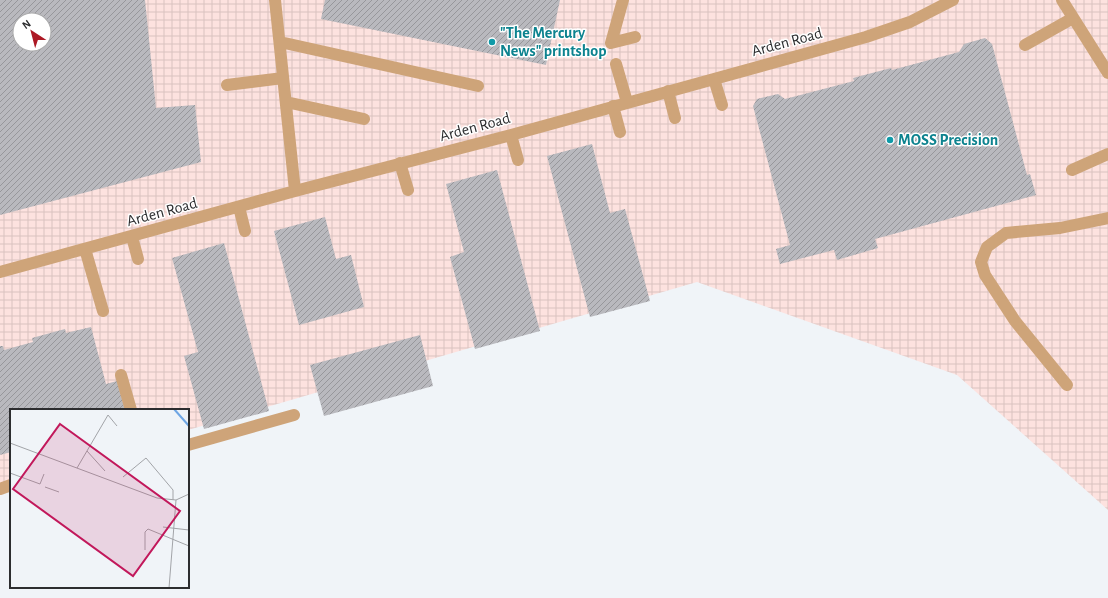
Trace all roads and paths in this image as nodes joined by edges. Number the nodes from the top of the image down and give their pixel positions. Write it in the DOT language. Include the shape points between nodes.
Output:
graph roads {
  1 [pos="275,0"];
  2 [pos="623,0"];
  3 [pos="953,0"];
  4 [pos="1062,0"];
  5 [pos="1073,18"];
  6 [pos="635,37"];
  7 [pos="280,42"];
  8 [pos="1025,45"];
  9 [pos="616,64"];
  10 [pos="1108,73"];
  11 [pos="283,78"];
  12 [pos="714,79"];
  13 [pos="227,85"];
  14 [pos="478,86"];
  15 [pos="668,91"];
  16 [pos="286,102"];
  17 [pos="627,102"];
  18 [pos="722,105"];
  19 [pos="613,106"];
  20 [pos="675,118"];
  21 [pos="364,119"];
  22 [pos="620,132"];
  23 [pos="511,135"];
  24 [pos="1108,154"];
  25 [pos="518,160"];
  26 [pos="400,163"];
  27 [pos="1072,170"];
  28 [pos="408,190"];
  29 [pos="295,191"];
  30 [pos="239,207"];
  31 [pos="1108,218"];
  32 [pos="245,231"];
  33 [pos="132,237"];
  34 [pos="84,249"];
  35 [pos="138,260"];
  36 [pos="0,272"];
  37 [pos="103,311"];
  38 [pos="121,375"];
  39 [pos="1068,385"];
  40 [pos="131,409"];
  41 [pos="294,415"];
  42 [pos="189,445"];
  43 [pos="10,485"];
  44 [pos="0,488"];
  1 -- 7 [label="street"];
  2 -- 6 [label="street" via="611,43"];
  3 -- 12 [label="street, Arden Road" via="910,22 866,37"];
  4 -- 5 [label="street"];
  5 -- 8 [label="street"];
  5 -- 10 [label="street"];
  7 -- 11 [label="street"];
  7 -- 14 [label="street"];
  9 -- 17 [label="street"];
  11 -- 13 [label="street"];
  11 -- 16 [label="street"];
  12 -- 15 [label="street, Arden Road"];
  12 -- 18 [label="street"];
  15 -- 17 [label="street, Arden Road"];
  15 -- 20 [label="street"];
  16 -- 21 [label="street"];
  16 -- 29 [label="street"];
  17 -- 19 [label="street, Arden Road"];
  19 -- 22 [label="street"];
  19 -- 23 [label="street, Arden Road"];
  23 -- 25 [label="street"];
  23 -- 26 [label="street, Arden Road"];
  24 -- 27 [label="street"];
  26 -- 28 [label="street"];
  26 -- 29 [label="street, Arden Road"];
  29 -- 30 [label="street, Arden Road"];
  30 -- 32 [label="street"];
  30 -- 33 [label="street, Arden Road"];
  31 -- 39 [label="street" via="1060,228 1006,233 987,247 981,262 985,275 1015,321"];
  33 -- 34 [label="street, Arden Road"];
  33 -- 35 [label="street"];
  34 -- 36 [label="street, Arden Road"];
  34 -- 37 [label="street"];
  38 -- 40 [label="street"];
  41 -- 42 [label="street"];
  43 -- 44 [label="street"];
}
